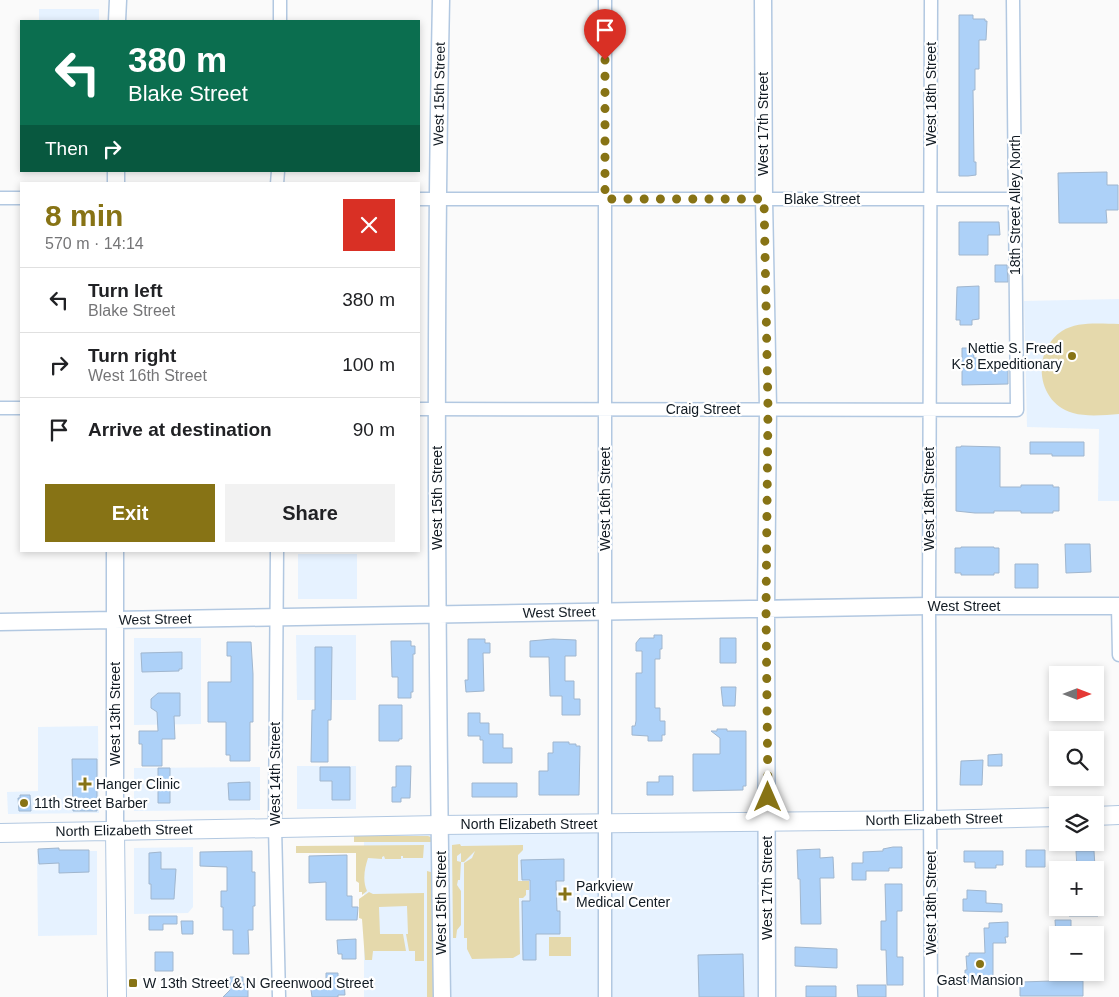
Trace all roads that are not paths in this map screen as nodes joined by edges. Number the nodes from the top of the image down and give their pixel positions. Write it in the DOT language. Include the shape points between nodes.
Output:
graph roads {
  1 [pos="118,0"];
  2 [pos="280,0"];
  3 [pos="441,0"];
  4 [pos="605,0"];
  5 [pos="763,0"];
  6 [pos="931,0"];
  7 [pos="1013,0"];
  8 [pos="117,20"];
  9 [pos="280,20"];
  10 [pos="0,198"];
  11 [pos="20,198"];
  12 [pos="420,198"];
  13 [pos="437,198"];
  14 [pos="605,199"];
  15 [pos="764,199"];
  16 [pos="930,199"];
  17 [pos="1015,200"];
  18 [pos="0,408"];
  19 [pos="20,408"];
  20 [pos="768,408"];
  21 [pos="420,409"];
  22 [pos="437,409"];
  23 [pos="605,409"];
  24 [pos="930,410"];
  25 [pos="1016,410"];
  26 [pos="115,552"];
  27 [pos="277,552"];
  28 [pos="929,606"];
  29 [pos="1119,606"];
  30 [pos="766,609"];
  31 [pos="605,611"];
  32 [pos="437,614"];
  33 [pos="276,617"];
  34 [pos="115,620"];
  35 [pos="0,622"];
  36 [pos="1119,654"];
  37 [pos="1119,815"];
  38 [pos="1104,816"];
  39 [pos="1049,817"];
  40 [pos="768,820"];
  41 [pos="930,820"];
  42 [pos="440,824"];
  43 [pos="605,824"];
  44 [pos="275,827"];
  45 [pos="115,831"];
  46 [pos="0,833"];
  47 [pos="117,997"];
  48 [pos="279,997"];
  49 [pos="442,997"];
  50 [pos="605,997"];
  51 [pos="767,997"];
  52 [pos="931,997"];
  1 -- 8 [label="street"];
  2 -- 9 [label="street"];
  3 -- 13 [label="street, West 15th Street"];
  4 -- 14 [label="street, West 16th Street"];
  5 -- 15 [label="street, West 17th Street"];
  6 -- 16 [label="street, West 18th Street"];
  7 -- 17 [label="street, 18th Street Alley North"];
  10 -- 11 [label="street"];
  12 -- 13 [label="street, Blake Street"];
  13 -- 14 [label="street, Blake Street"];
  13 -- 22 [label="street, West 15th Street"];
  14 -- 15 [label="street, Blake Street"];
  14 -- 23 [label="street, West 16th Street"];
  15 -- 16 [label="street, Blake Street"];
  15 -- 20 [label="street, West 17th Street"];
  16 -- 17 [label="street, Blake Street"];
  16 -- 24 [label="street, West 18th Street"];
  17 -- 25 [label="street, 18th Street Alley North"];
  18 -- 19 [label="street"];
  20 -- 23 [label="street, Craig Street"];
  20 -- 24 [label="street, Craig Street"];
  20 -- 30 [label="street, West 17th Street"];
  21 -- 22 [label="street, Craig Street"];
  22 -- 23 [label="street, Craig Street"];
  22 -- 32 [label="street, West 15th Street"];
  23 -- 31 [label="street, West 16th Street"];
  24 -- 25 [label="street, Craig Street"];
  24 -- 28 [label="street, West 18th Street"];
  26 -- 34 [label="street, West 13th Street"];
  27 -- 33 [label="street, West 14th Street"];
  28 -- 29 [label="street, West Street"];
  28 -- 30 [label="street, West Street"];
  28 -- 41 [label="street, West 18th Street"];
  29 -- 36 [label="street"];
  30 -- 31 [label="street, West Street"];
  30 -- 40 [label="street, West 17th Street"];
  31 -- 32 [label="street, West Street"];
  31 -- 43 [label="street, West 16th Street"];
  32 -- 33 [label="street, West Street"];
  32 -- 42 [label="street, West 15th Street"];
  33 -- 34 [label="street, West Street"];
  33 -- 44 [label="street, West 14th Street"];
  34 -- 35 [label="street, West Street"];
  34 -- 45 [label="street, West 13th Street"];
  37 -- 38 [label="main road"];
  39 -- 41 [label="main road, North Elizabeth Street"];
  40 -- 41 [label="main road, North Elizabeth Street"];
  40 -- 43 [label="main road, North Elizabeth Street"];
  40 -- 51 [label="street, West 17th Street"];
  41 -- 52 [label="street, West 18th Street"];
  42 -- 43 [label="main road, North Elizabeth Street"];
  42 -- 44 [label="main road, North Elizabeth Street"];
  42 -- 49 [label="street, West 15th Street"];
  43 -- 50 [label="street, West 16th Street"];
  44 -- 45 [label="main road, North Elizabeth Street"];
  44 -- 48 [label="street, West 14th Street"];
  45 -- 46 [label="main road, North Elizabeth Street"];
  45 -- 47 [label="main road, West 13th Street"];
}
